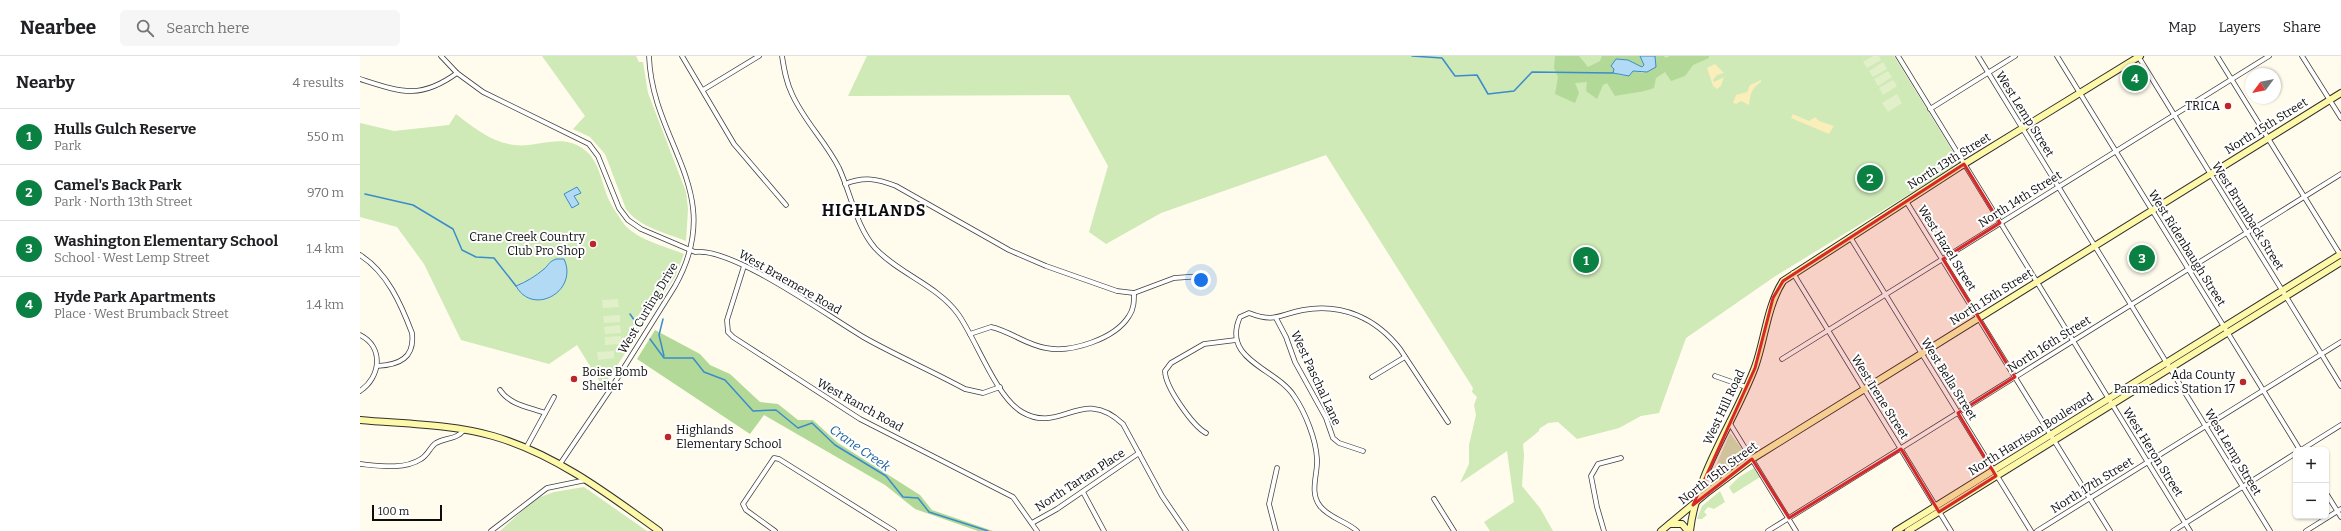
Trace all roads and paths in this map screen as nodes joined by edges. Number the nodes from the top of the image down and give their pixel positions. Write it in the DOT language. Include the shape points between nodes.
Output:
graph roads {
  1 [pos="442,56"];
  2 [pos="649,56"];
  3 [pos="682,56"];
  4 [pos="759,56"];
  5 [pos="782,56"];
  6 [pos="1898,56"];
  7 [pos="1978,56"];
  8 [pos="2015,56"];
  9 [pos="2057,56"];
  10 [pos="2139,56"];
  11 [pos="2217,56"];
  12 [pos="2269,56"];
  13 [pos="2302,56"];
  14 [pos="457,73"];
  15 [pos="1988,73"];
  16 [pos="360,79"];
  17 [pos="2232,79"];
  18 [pos="704,90"];
  19 [pos="2080,93"];
  20 [pos="2341,93"];
  21 [pos="2330,100"];
  22 [pos="1930,109"];
  23 [pos="2174,115"];
  24 [pos="2341,118"];
  25 [pos="2022,129"];
  26 [pos="2268,138"];
  27 [pos="2116,152"];
  28 [pos="1964,164"];
  29 [pos="2210,174"];
  30 [pos="2341,174"];
  31 [pos="845,184"];
  32 [pos="2058,187"];
  33 [pos="2304,197"];
  34 [pos="1906,201"];
  35 [pos="786,205"];
  36 [pos="2152,210"];
  37 [pos="2000,223"];
  38 [pos="2247,233"];
  39 [pos="1850,237"];
  40 [pos="2095,246"];
  41 [pos="691,249"];
  42 [pos="360,255"];
  43 [pos="2341,255"];
  44 [pos="1943,259"];
  45 [pos="2341,262"];
  46 [pos="744,266"];
  47 [pos="2188,269"];
  48 [pos="1792,273"];
  49 [pos="1202,276"];
  50 [pos="2036,282"];
  51 [pos="1134,292"];
  52 [pos="1776,292"];
  53 [pos="2284,294"];
  54 [pos="1885,295"];
  55 [pos="2131,305"];
  56 [pos="1276,318"];
  57 [pos="1979,318"];
  58 [pos="2226,330"];
  59 [pos="1828,331"];
  60 [pos="970,334"];
  61 [pos="360,335"];
  62 [pos="1236,340"];
  63 [pos="2073,341"];
  64 [pos="2341,342"];
  65 [pos="1921,354"];
  66 [pos="2321,354"];
  67 [pos="1405,357"];
  68 [pos="1782,360"];
  69 [pos="377,366"];
  70 [pos="2168,366"];
  71 [pos="1715,376"];
  72 [pos="1372,377"];
  73 [pos="2015,377"];
  74 [pos="2341,386"];
  75 [pos="1000,387"];
  76 [pos="1746,387"];
  77 [pos="1864,389"];
  78 [pos="500,390"];
  79 [pos="2263,390"];
  80 [pos="360,391"];
  81 [pos="554,397"];
  82 [pos="2110,402"];
  83 [pos="545,413"];
  84 [pos="1958,413"];
  85 [pos="360,420"];
  86 [pos="1448,422"];
  87 [pos="1729,422"];
  88 [pos="2341,425"];
  89 [pos="2206,426"];
  90 [pos="464,430"];
  91 [pos="1206,433"];
  92 [pos="2052,437"];
  93 [pos="2298,447"];
  94 [pos="2305,447"];
  95 [pos="526,448"];
  96 [pos="1900,449"];
  97 [pos="1363,451"];
  98 [pos="1139,453"];
  99 [pos="2293,455"];
  100 [pos="1621,458"];
  101 [pos="1752,459"];
  102 [pos="2147,462"];
  103 [pos="360,464"];
  104 [pos="560,464"];
  105 [pos="1277,468"];
  106 [pos="1995,473"];
  107 [pos="586,480"];
  108 [pos="2243,486"];
  109 [pos="1083,492"];
  110 [pos="2329,497"];
  111 [pos="2090,498"];
  112 [pos="1434,499"];
  113 [pos="1693,505"];
  114 [pos="1938,509"];
  115 [pos="2339,510"];
  116 [pos="2341,517"];
  117 [pos="1789,518"];
  118 [pos="1032,522"];
  119 [pos="2185,523"];
  120 [pos="1669,524"];
  121 [pos="491,531"];
  122 [pos="659,531"];
  123 [pos="775,531"];
  124 [pos="894,531"];
  125 [pos="1037,531"];
  126 [pos="1104,531"];
  127 [pos="1186,531"];
  128 [pos="1276,531"];
  129 [pos="1357,531"];
  130 [pos="1454,531"];
  131 [pos="1604,531"];
  132 [pos="1660,531"];
  133 [pos="1689,531"];
  134 [pos="1768,531"];
  135 [pos="1796,531"];
  136 [pos="1896,531"];
  137 [pos="1908,531"];
  138 [pos="1951,531"];
  139 [pos="2030,531"];
  140 [pos="2037,531"];
  141 [pos="2110,531"];
  142 [pos="2173,531"];
  143 [pos="2190,531"];
  144 [pos="2270,531"];
  145 [pos="2306,531"];
  1 -- 14 [label="street, West Braemere Road"];
  2 -- 41 [label="street, West Curling Drive" via="654,92 693,197 694,231"];
  3 -- 18 [label="street"];
  4 -- 18 [label="street"];
  5 -- 31 [label="street" via="792,94 826,146"];
  6 -- 22 [label="street, West Heron Street"];
  7 -- 15 [label="street, West Lemp Street"];
  8 -- 15 [label="street"];
  9 -- 19 [label="street, West Ridenbaugh Street"];
  10 -- 19 [label="street, North 13th Street"];
  10 -- 23 [label="street, West Brumback Street"];
  11 -- 17 [label="street"];
  12 -- 17 [label="street, North 14th Street"];
  13 -- 21 [label="street"];
  14 -- 16 [label="street" via="433,88 412,92 390,89"];
  14 -- 41 [label="street, West Braemere Road" via="483,92 588,144 598,156 619,208 628,220 640,229"];
  15 -- 22 [label="street"];
  15 -- 25 [label="street, West Lemp Street"];
  17 -- 23 [label="street, North 14th Street"];
  17 -- 26 [label="street"];
  18 -- 35 [label="street" via="739,150"];
  19 -- 25 [label="street, North 13th Street"];
  19 -- 27 [label="street, West Ridenbaugh Street"];
  20 -- 21 [label="street, North 15th Street"];
  21 -- 24 [label="street"];
  21 -- 26 [label="street, North 15th Street"];
  22 -- 28 [label="street, West Heron Street"];
  23 -- 27 [label="street, North 14th Street"];
  23 -- 29 [label="street, West Brumback Street"];
  25 -- 28 [label="street, North 13th Street"];
  25 -- 32 [label="street, West Lemp Street"];
  26 -- 29 [label="street, North 15th Street"];
  26 -- 33 [label="street"];
  27 -- 32 [label="street, North 14th Street"];
  27 -- 36 [label="street, West Ridenbaugh Street"];
  28 -- 34 [label="street, North 13th Street"];
  28 -- 37 [label="street, West Heron Street"];
  29 -- 36 [label="street, North 15th Street"];
  29 -- 38 [label="street, West Brumback Street"];
  30 -- 33 [label="street, North 16th Street"];
  31 -- 51 [label="street" via="864,178 877,178 896,186 1009,250 1117,291"];
  31 -- 60 [label="street" via="862,227 875,247 890,262 949,303"];
  32 -- 37 [label="street, North 14th Street"];
  32 -- 40 [label="street, West Lemp Street"];
  33 -- 38 [label="street, North 16th Street"];
  33 -- 43 [label="street"];
  34 -- 39 [label="street, North 13th Street"];
  34 -- 44 [label="street, West Hazel Street"];
  36 -- 40 [label="street, North 15th Street"];
  36 -- 47 [label="street, West Ridenbaugh Street"];
  37 -- 44 [label="street, North 14th Street"];
  37 -- 50 [label="street, West Heron Street"];
  38 -- 47 [label="street, North 16th Street"];
  38 -- 53 [label="street, West Brumback Street"];
  39 -- 48 [label="street, North 13th Street"];
  39 -- 54 [label="street, West Bella Street"];
  40 -- 50 [label="street, North 15th Street"];
  40 -- 55 [label="street, West Lemp Street"];
  41 -- 46 [label="street, West Braemere Road" via="718,255"];
  41 -- 104 [label="street, West Curling Drive" via="675,286"];
  42 -- 69 [label="street" via="386,279 412,333 413,342 405,358 396,364"];
  43 -- 53 [label="street, North Harrison Boulevard"];
  44 -- 54 [label="street, North 14th Street"];
  44 -- 57 [label="street, West Hazel Street"];
  45 -- 53 [label="street, North Harrison Boulevard"];
  46 -- 75 [label="street, West Braemere Road" via="865,338 965,389 983,393"];
  46 -- 118 [label="street, West Ranch Road" via="727,320 728,332 733,337 860,419 1004,491 1021,505"];
  47 -- 55 [label="street, North 16th Street"];
  47 -- 58 [label="street, West Ridenbaugh Street"];
  48 -- 52 [label="street, North 13th Street"];
  48 -- 59 [label="street, West Irene Street"];
  49 -- 51 [label="street" via="1174,278"];
  50 -- 57 [label="street, North 15th Street"];
  50 -- 63 [label="street, West Heron Street"];
  51 -- 60 [label="street" via="1132,310 1122,324 1101,338 1074,348 1045,348 991,327"];
  52 -- 76 [label="street, West Hill Road" via="1764,339"];
  53 -- 58 [label="street, North Harrison Boulevard"];
  53 -- 66 [label="street, West Brumback Street"];
  54 -- 59 [label="street, North 14th Street"];
  54 -- 65 [label="street, West Bella Street"];
  55 -- 63 [label="street, North 16th Street"];
  55 -- 70 [label="street, West Lemp Street"];
  56 -- 62 [label="street" via="1244,314 1237,324"];
  56 -- 67 [label="street" via="1302,310 1321,308 1355,314 1371,321 1382,330"];
  56 -- 97 [label="street, West Paschal Lane" via="1295,362 1326,418 1333,438 1339,443"];
  57 -- 65 [label="street, North 15th Street"];
  57 -- 73 [label="street, West Hazel Street"];
  58 -- 70 [label="street, North Harrison Boulevard"];
  58 -- 79 [label="street, West Ridenbaugh Street"];
  59 -- 68 [label="street, North 14th Street"];
  59 -- 77 [label="street, West Irene Street"];
  60 -- 75 [label="street"];
  61 -- 69 [label="street" via="376,354"];
  62 -- 91 [label="street" via="1204,344 1171,363 1165,371 1167,382 1194,424"];
  62 -- 129 [label="street" via="1248,358 1289,388 1295,397 1315,445 1317,468 1314,487 1318,504 1331,516"];
  63 -- 73 [label="street, North 16th Street"];
  63 -- 82 [label="street, West Heron Street"];
  64 -- 66 [label="street, North 17th Street"];
  65 -- 77 [label="street, North 15th Street"];
  65 -- 84 [label="street, West Bella Street"];
  66 -- 74 [label="street, West Brumback Street"];
  66 -- 79 [label="street, North 17th Street"];
  67 -- 72 [label="street"];
  67 -- 86 [label="street"];
  69 -- 80 [label="street" via="373,378"];
  70 -- 82 [label="street, North Harrison Boulevard"];
  70 -- 89 [label="street, West Lemp Street"];
  71 -- 76 [label="street"];
  73 -- 84 [label="street, North 16th Street"];
  73 -- 92 [label="street, West Hazel Street"];
  75 -- 98 [label="street" via="1012,405 1033,417 1053,418 1086,408 1105,411 1123,424"];
  76 -- 87 [label="street, West Hill Road"];
  77 -- 96 [label="street, West Irene Street"];
  77 -- 101 [label="street, North 15th Street"];
  78 -- 83 [label="street" via="506,398"];
  79 -- 89 [label="street, North 17th Street"];
  79 -- 93 [label="street, West Ridenbaugh Street"];
  81 -- 83 [label="street"];
  82 -- 92 [label="street, North Harrison Boulevard"];
  82 -- 102 [label="street, West Heron Street"];
  83 -- 95 [label="street"];
  84 -- 96 [label="street, North 16th Street"];
  84 -- 106 [label="street, West Bella Street"];
  85 -- 90 [label="street"];
  87 -- 101 [label="street"];
  87 -- 113 [label="street, West Hill Road"];
  88 -- 94 [label="street"];
  89 -- 102 [label="street, North 17th Street"];
  89 -- 108 [label="street, West Lemp Street"];
  90 -- 95 [label="street" via="492,436"];
  90 -- 103 [label="street" via="458,437 434,444 422,458 413,463 387,466"];
  92 -- 106 [label="street, North Harrison Boulevard"];
  92 -- 111 [label="street, West Hazel Street"];
  95 -- 104 [label="street"];
  96 -- 114 [label="street, West Irene Street"];
  96 -- 117 [label="street, North 16th Street"];
  98 -- 109 [label="street, North Tartan Place"];
  98 -- 127 [label="street" via="1162,496"];
  99 -- 108 [label="street"];
  100 -- 131 [label="street" via="1598,464 1591,476"];
  101 -- 113 [label="street, North 15th Street"];
  101 -- 117 [label="street"];
  102 -- 111 [label="street, North 17th Street"];
  102 -- 119 [label="street, West Heron Street"];
  104 -- 107 [label="street"];
  105 -- 128 [label="street" via="1269,504"];
  106 -- 114 [label="street, North Harrison Boulevard"];
  106 -- 139 [label="street, West Bella Street"];
  107 -- 121 [label="street" via="547,488"];
  107 -- 122 [label="street"];
  108 -- 119 [label="street"];
  108 -- 144 [label="street, West Lemp Street"];
  109 -- 118 [label="street, North Tartan Place"];
  109 -- 126 [label="street"];
  110 -- 115 [label="street"];
  111 -- 140 [label="street, North 17th Street"];
  111 -- 141 [label="street, West Hazel Street"];
  112 -- 130 [label="street"];
  113 -- 120 [label="street, North 15th Street"];
  113 -- 133 [label="street, West Hill Road"];
  114 -- 136 [label="street, North Harrison Boulevard"];
  114 -- 137 [label="street, North Harrison Boulevard"];
  114 -- 138 [label="street, West Irene Street"];
  115 -- 116 [label="street"];
  115 -- 145 [label="street"];
  117 -- 134 [label="street, North 16th Street"];
  117 -- 135 [label="street"];
  118 -- 125 [label="street, West Ranch Road"];
  119 -- 142 [label="street"];
  119 -- 143 [label="street, West Heron Street"];
  120 -- 132 [label="street, North 15th Street"];
  120 -- 133 [label="street" via="1678,523"];
  123 -- 124 [label="street" via="746,510 743,504 774,458"];
}
